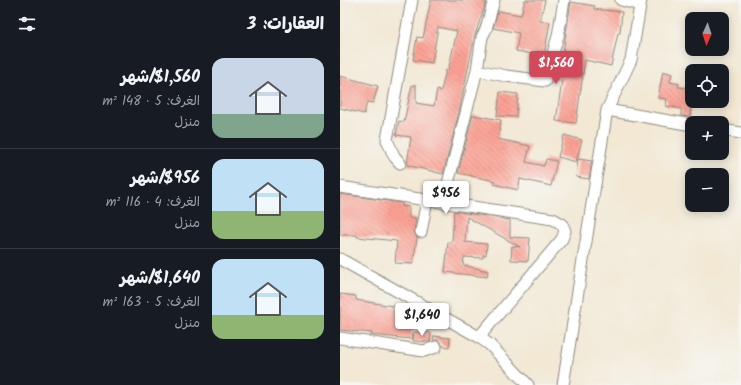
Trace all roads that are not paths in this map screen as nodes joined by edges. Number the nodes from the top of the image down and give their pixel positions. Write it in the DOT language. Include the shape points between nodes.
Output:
graph roads {
  1 [pos="412,0"];
  2 [pos="494,0"];
  3 [pos="564,0"];
  4 [pos="621,0"];
  5 [pos="640,3"];
  6 [pos="477,70"];
  7 [pos="607,110"];
  8 [pos="685,124"];
  9 [pos="729,131"];
  10 [pos="741,133"];
  11 [pos="400,163"];
  12 [pos="340,187"];
  13 [pos="426,200"];
  14 [pos="443,203"];
  15 [pos="421,232"];
  16 [pos="340,259"];
  17 [pos="479,337"];
  18 [pos="340,338"];
  19 [pos="436,347"];
  20 [pos="528,385"];
  21 [pos="563,385"];
  1 -- 11 [label="street" via="387,140"];
  2 -- 6 [label="street" via="482,37"];
  3 -- 6 [label="street" via="558,36 545,81"];
  4 -- 5 [label="street"];
  5 -- 7 [label="street" via="631,60"];
  6 -- 14 [label="street"];
  7 -- 8 [label="street"];
  7 -- 21 [label="street"];
  9 -- 10 [label="street"];
  12 -- 13 [label="street"];
  13 -- 14 [label="street"];
  13 -- 15 [label="street"];
  14 -- 17 [label="street" via="553,220 564,227 562,239"];
  16 -- 17 [label="street"];
  17 -- 20 [label="street"];
  18 -- 19 [label="street" via="424,351"];
}
